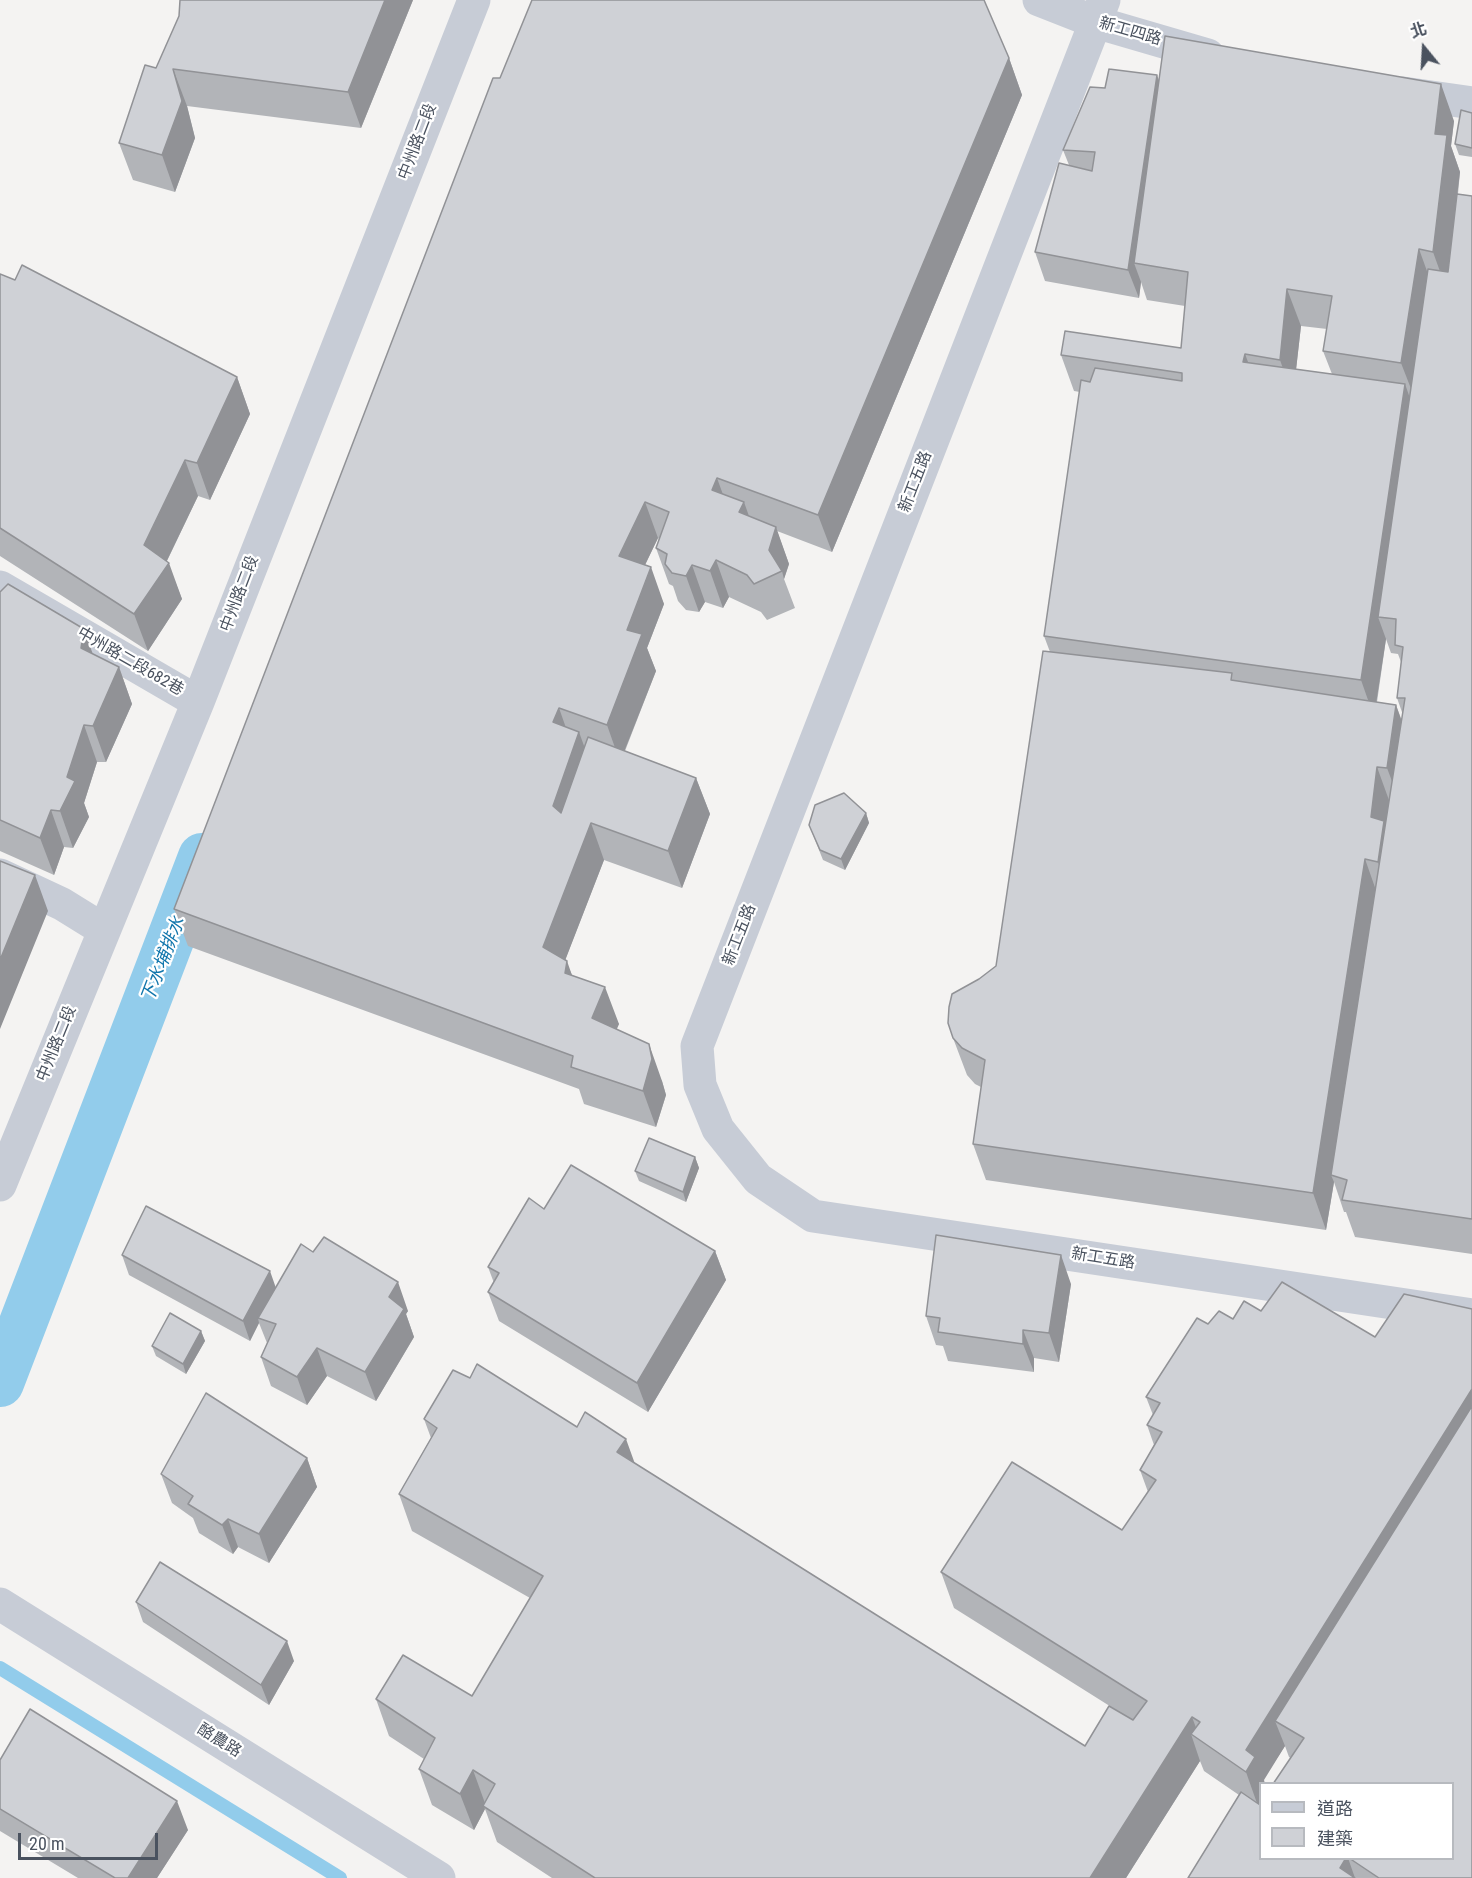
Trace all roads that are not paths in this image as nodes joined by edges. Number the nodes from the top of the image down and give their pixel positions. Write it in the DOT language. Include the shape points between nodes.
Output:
graph roads {
  1 [pos="474,0"];
  2 [pos="1039,0"];
  3 [pos="1100,11"];
  4 [pos="1233,62"];
  5 [pos="1370,88"];
  6 [pos="1472,103"];
  7 [pos="0,586"];
  8 [pos="198,702"];
  9 [pos="0,875"];
  10 [pos="104,930"];
  11 [pos="0,1185"];
  12 [pos="1472,1315"];
  13 [pos="0,1604"];
  14 [pos="439,1878"];
  1 -- 8 [label="street, 中州路二段"];
  2 -- 3 [label="street, 新工四路"];
  3 -- 4 [label="street, 新工四路"];
  3 -- 12 [label="street, 新工五路" via="697,1046 700,1085 718,1129 758,1179 813,1216"];
  5 -- 6 [label="street"];
  7 -- 8 [label="street, 中州路二段682巷"];
  8 -- 10 [label="street, 中州路二段"];
  9 -- 10 [label="street" via="62,904"];
  10 -- 11 [label="street, 中州路二段"];
  13 -- 14 [label="street, 酪農路"];
}
